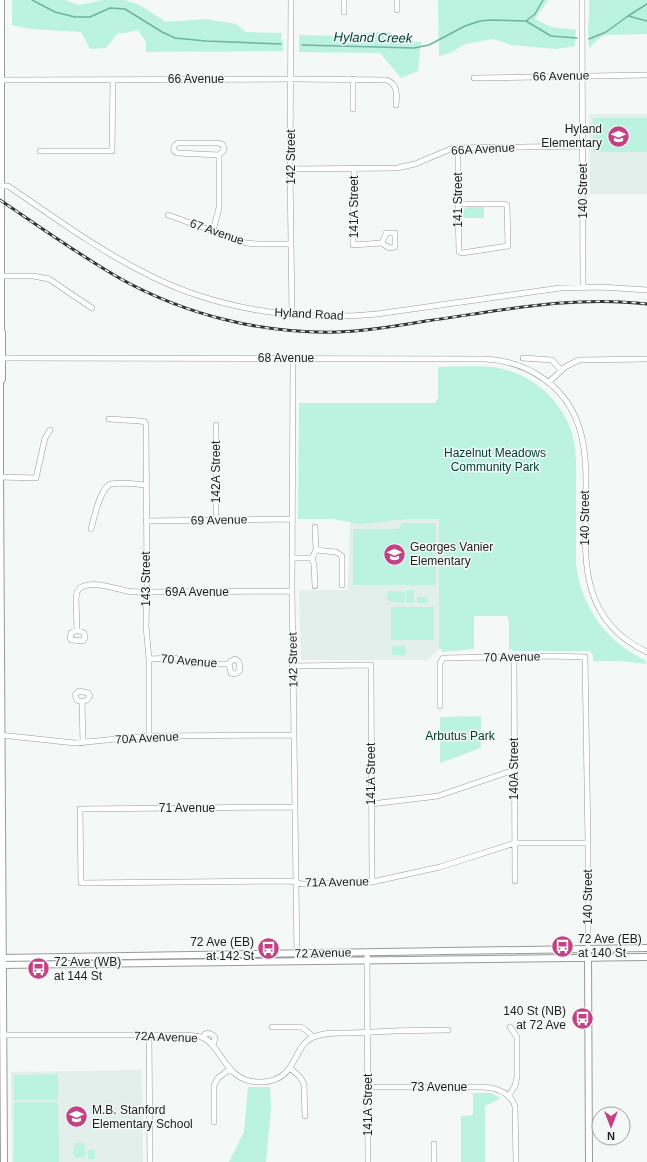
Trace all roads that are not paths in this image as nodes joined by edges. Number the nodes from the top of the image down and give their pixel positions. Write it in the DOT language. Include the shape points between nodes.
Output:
graph roads {
  1 [pos="1,0"];
  2 [pos="291,0"];
  3 [pos="344,0"];
  4 [pos="397,0"];
  5 [pos="582,0"];
  6 [pos="397,10"];
  7 [pos="344,12"];
  8 [pos="647,75"];
  9 [pos="583,76"];
  10 [pos="474,78"];
  11 [pos="291,79"];
  12 [pos="353,79"];
  13 [pos="2,80"];
  14 [pos="113,80"];
  15 [pos="396,105"];
  16 [pos="353,109"];
  17 [pos="583,146"];
  18 [pos="458,148"];
  19 [pos="40,151"];
  20 [pos="219,155"];
  21 [pos="354,168"];
  22 [pos="290,169"];
  23 [pos="1,186"];
  24 [pos="458,204"];
  25 [pos="1,209"];
  26 [pos="168,215"];
  27 [pos="1,221"];
  28 [pos="213,231"];
  29 [pos="291,244"];
  30 [pos="382,244"];
  31 [pos="1,276"];
  32 [pos="583,287"];
  33 [pos="647,290"];
  34 [pos="92,308"];
  35 [pos="292,314"];
  36 [pos="0,331"];
  37 [pos="2,358"];
  38 [pos="293,358"];
  39 [pos="523,358"];
  40 [pos="647,359"];
  41 [pos="561,370"];
  42 [pos="0,381"];
  43 [pos="549,382"];
  44 [pos="109,419"];
  45 [pos="216,425"];
  46 [pos="50,430"];
  47 [pos="0,435"];
  48 [pos="0,477"];
  49 [pos="146,485"];
  50 [pos="216,519"];
  51 [pos="292,519"];
  52 [pos="146,521"];
  53 [pos="315,527"];
  54 [pos="91,529"];
  55 [pos="316,550"];
  56 [pos="292,558"];
  57 [pos="312,558"];
  58 [pos="342,585"];
  59 [pos="314,586"];
  60 [pos="292,591"];
  61 [pos="146,592"];
  62 [pos="1,621"];
  63 [pos="77,630"];
  64 [pos="647,652"];
  65 [pos="514,656"];
  66 [pos="584,657"];
  67 [pos="149,659"];
  68 [pos="229,664"];
  69 [pos="292,666"];
  70 [pos="82,702"];
  71 [pos="440,706"];
  72 [pos="294,734"];
  73 [pos="1,735"];
  74 [pos="149,736"];
  75 [pos="83,742"];
  76 [pos="514,770"];
  77 [pos="371,804"];
  78 [pos="294,807"];
  79 [pos="515,842"];
  80 [pos="588,843"];
  81 [pos="515,881"];
  82 [pos="295,882"];
  83 [pos="372,882"];
  84 [pos="81,883"];
  85 [pos="647,948"];
  86 [pos="588,949"];
  87 [pos="367,952"];
  88 [pos="297,954"];
  89 [pos="647,957"];
  90 [pos="588,958"];
  91 [pos="367,961"];
  92 [pos="1,962"];
  93 [pos="297,962"];
  94 [pos="272,1027"];
  95 [pos="510,1027"];
  96 [pos="448,1030"];
  97 [pos="368,1031"];
  98 [pos="3,1035"];
  99 [pos="149,1035"];
  100 [pos="313,1037"];
  101 [pos="203,1038"];
  102 [pos="213,1045"];
  103 [pos="2,1068"];
  104 [pos="290,1068"];
  105 [pos="230,1069"];
  106 [pos="368,1087"];
  107 [pos="509,1095"];
  108 [pos="305,1116"];
  109 [pos="214,1122"];
  110 [pos="434,1144"];
  111 [pos="4,1162"];
  112 [pos="150,1162"];
  113 [pos="368,1162"];
  114 [pos="434,1162"];
  115 [pos="516,1162"];
  116 [pos="589,1162"];
  1 -- 13 [label="main road"];
  2 -- 11 [label="street, 142 Street"];
  3 -- 7 [label="street"];
  4 -- 6 [label="street"];
  5 -- 9 [label="street, 140 Street"];
  8 -- 9 [label="street, 66 Avenue"];
  9 -- 10 [label="street, 66 Avenue"];
  9 -- 17 [label="street, 140 Street"];
  11 -- 12 [label="street, 66 Avenue"];
  11 -- 14 [label="street, 66 Avenue"];
  11 -- 22 [label="street, 142 Street"];
  12 -- 15 [label="street, 66 Avenue" via="390,81 397,93"];
  12 -- 16 [label="street"];
  13 -- 14 [label="street, 66 Avenue"];
  13 -- 23 [label="main road"];
  14 -- 19 [label="street" via="112,151"];
  17 -- 18 [label="street, 66A Avenue"];
  17 -- 32 [label="street, 140 Street"];
  18 -- 21 [label="street, 66A Avenue" via="448,149 415,164 397,168"];
  18 -- 24 [label="street, 141 Street"];
  20 -- 20 [label="street" via="224,148 219,143 178,143 173,148 177,154"];
  20 -- 28 [label="street" via="219,208"];
  21 -- 22 [label="street, 66A Avenue"];
  21 -- 30 [label="street, 141A Street" via="353,245"];
  22 -- 29 [label="street, 142 Street"];
  23 -- 25 [label="main road"];
  23 -- 35 [label="street, Hyland Road" via="8,186 114,256 155,278 227,304"];
  24 -- 24 [label="street, 141 Street" via="507,205 508,246 459,252"];
  25 -- 27 [label="main road"];
  26 -- 28 [label="street, 67 Avenue"];
  27 -- 31 [label="main road"];
  28 -- 29 [label="street, 67 Avenue" via="246,243"];
  29 -- 35 [label="street, 142 Street"];
  31 -- 34 [label="street" via="49,279"];
  31 -- 36 [label="main road"];
  32 -- 33 [label="street, Hyland Road"];
  32 -- 35 [label="street, Hyland Road" via="537,290 360,316"];
  36 -- 37 [label="main road"];
  37 -- 38 [label="street, 68 Avenue"];
  37 -- 42 [label="main road"];
  38 -- 43 [label="street, 68 Avenue" via="496,359 524,367"];
  38 -- 51 [label="street, 142 Street"];
  39 -- 41 [label="street" via="552,360"];
  40 -- 41 [label="street" via="583,360 573,362"];
  41 -- 43 [label="street"];
  42 -- 47 [label="main road"];
  43 -- 64 [label="street, 140 Street" via="571,408 583,438 587,576 592,592 600,611 618,633"];
  44 -- 49 [label="street, 143 Street" via="145,422"];
  45 -- 50 [label="street, 142A Street"];
  46 -- 48 [label="street" via="45,438 36,478"];
  47 -- 48 [label="main road"];
  48 -- 62 [label="main road"];
  49 -- 52 [label="street, 143 Street"];
  49 -- 54 [label="street" via="107,486"];
  50 -- 51 [label="street, 69 Avenue"];
  50 -- 52 [label="street, 69 Avenue"];
  51 -- 56 [label="street, 142 Street"];
  52 -- 61 [label="street, 143 Street"];
  53 -- 55 [label="street"];
  55 -- 57 [label="street"];
  55 -- 58 [label="street" via="336,552 342,556"];
  56 -- 57 [label="street"];
  56 -- 60 [label="street, 142 Street"];
  57 -- 59 [label="street"];
  60 -- 61 [label="street, 69A Avenue"];
  60 -- 69 [label="street, 142 Street"];
  61 -- 63 [label="street, 69A Avenue" via="127,591 104,585 80,588 76,594"];
  61 -- 67 [label="street, 143 Street"];
  62 -- 73 [label="main road"];
  65 -- 66 [label="street, 70 Avenue"];
  65 -- 71 [label="street, 70 Avenue" via="441,660"];
  65 -- 76 [label="street, 140A Street"];
  66 -- 80 [label="street, 140 Street"];
  67 -- 68 [label="street, 70 Avenue" via="175,658 193,664"];
  67 -- 74 [label="street, 143 Street"];
  69 -- 72 [label="street, 142 Street"];
  69 -- 77 [label="street, 141A Street" via="371,665"];
  70 -- 75 [label="street"];
  72 -- 74 [label="street, 70A Avenue"];
  72 -- 78 [label="street, 142 Street"];
  73 -- 75 [label="street, 70A Avenue"];
  73 -- 92 [label="main road"];
  74 -- 75 [label="street, 70A Avenue"];
  76 -- 77 [label="street" via="438,796"];
  76 -- 79 [label="street, 140A Street"];
  77 -- 83 [label="street, 141A Street"];
  78 -- 82 [label="street, 142 Street"];
  78 -- 84 [label="street, 71 Avenue" via="80,809"];
  79 -- 80 [label="street, 71A Avenue"];
  79 -- 81 [label="street, 140A Street"];
  79 -- 83 [label="street, 71A Avenue" via="438,867"];
  80 -- 86 [label="street, 140 Street"];
  82 -- 83 [label="street, 71A Avenue"];
  82 -- 84 [label="street, 71A Avenue"];
  82 -- 88 [label="street, 142 Street"];
  85 -- 86 [label="main road, 72 Avenue"];
  86 -- 87 [label="main road, 72 Avenue"];
  86 -- 90 [label="main road, 140 Street"];
  87 -- 88 [label="main road, 72 Avenue"];
  87 -- 91 [label="street, 141A Street"];
  88 -- 92 [label="main road, 72 Avenue"];
  88 -- 93 [label="street, 142 Street"];
  89 -- 90 [label="main road, 72 Avenue"];
  90 -- 91 [label="main road, 72 Avenue"];
  90 -- 116 [label="main road, 140 Street"];
  91 -- 93 [label="main road, 72 Avenue"];
  91 -- 97 [label="street, 141A Street"];
  92 -- 93 [label="main road, 72 Avenue"];
  92 -- 98 [label="main road"];
  94 -- 100 [label="street" via="301,1027"];
  95 -- 107 [label="street" via="517,1037 517,1077"];
  96 -- 97 [label="street"];
  97 -- 100 [label="street"];
  97 -- 106 [label="street, 141A Street"];
  98 -- 99 [label="street, 72A Avenue"];
  98 -- 103 [label="main road"];
  99 -- 101 [label="street, 72A Avenue" via="186,1035"];
  99 -- 112 [label="street"];
  100 -- 104 [label="street, 72A Avenue" via="300,1051"];
  101 -- 102 [label="street, 72A Avenue"];
  101 -- 102 [label="street" via="208,1033 213,1035"];
  102 -- 105 [label="street, 72A Avenue"];
  103 -- 111 [label="main road"];
  104 -- 105 [label="street, 72A Avenue" via="275,1079 261,1082 245,1080"];
  104 -- 108 [label="street" via="304,1084"];
  105 -- 109 [label="street" via="218,1078 214,1085"];
  106 -- 107 [label="street, 73 Avenue" via="483,1087"];
  106 -- 113 [label="street, 141A Street"];
  107 -- 115 [label="street" via="516,1112"];
  110 -- 114 [label="street"];
}
